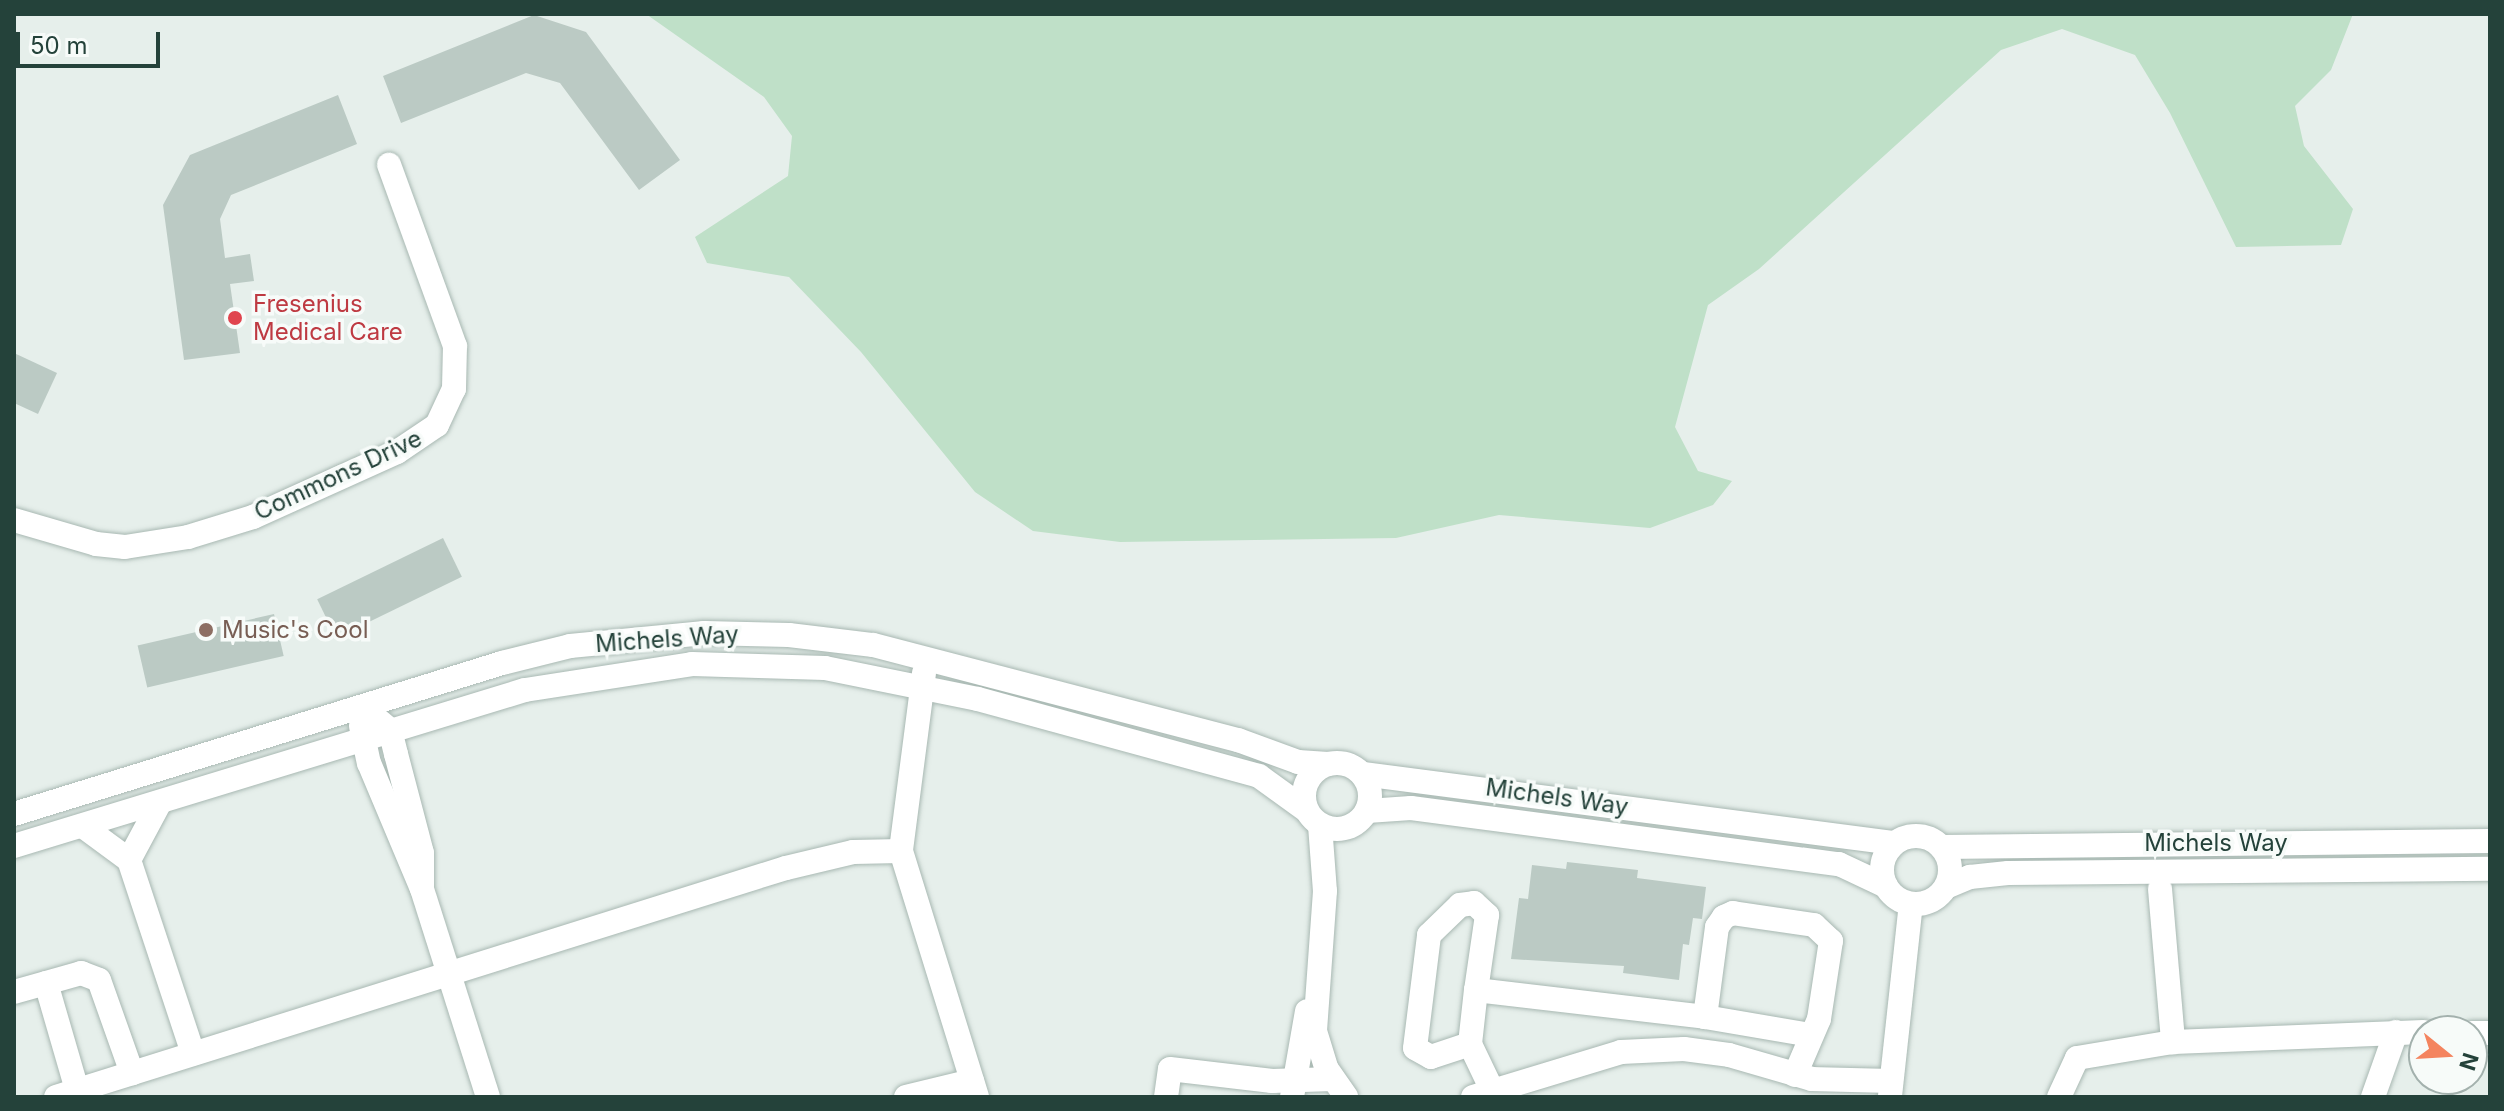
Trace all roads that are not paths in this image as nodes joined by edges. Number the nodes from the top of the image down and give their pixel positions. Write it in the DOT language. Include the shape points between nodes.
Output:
graph roads {
  1 [pos="389,165"];
  2 [pos="14,520"];
  3 [pos="928,658"];
  4 [pos="921,686"];
  5 [pos="362,706"];
  6 [pos="390,730"];
  7 [pos="361,739"];
  8 [pos="1328,764"];
  9 [pos="1363,774"];
  10 [pos="159,804"];
  11 [pos="14,814"];
  12 [pos="1313,818"];
  13 [pos="1360,819"];
  14 [pos="84,827"];
  15 [pos="2490,841"];
  16 [pos="1893,843"];
  17 [pos="14,846"];
  18 [pos="1942,847"];
  19 [pos="901,851"];
  20 [pos="129,860"];
  21 [pos="2490,869"];
  22 [pos="1886,886"];
  23 [pos="1946,887"];
  24 [pos="422,889"];
  25 [pos="2160,889"];
  26 [pos="1325,891"];
  27 [pos="1911,904"];
  28 [pos="1316,973"];
  29 [pos="450,976"];
  30 [pos="46,983"];
  31 [pos="1476,990"];
  32 [pos="14,992"];
  33 [pos="1705,1017"];
  34 [pos="2396,1032"];
  35 [pos="2408,1032"];
  36 [pos="1810,1035"];
  37 [pos="2173,1042"];
  38 [pos="1470,1044"];
  39 [pos="193,1054"];
  40 [pos="132,1073"];
  41 [pos="1795,1075"];
  42 [pos="1293,1087"];
  43 [pos="1339,1088"];
  44 [pos="974,1089"];
  45 [pos="1890,1089"];
  46 [pos="66,1094"];
  47 [pos="1482,1094"];
  48 [pos="488,1097"];
  49 [pos="906,1097"];
  50 [pos="1166,1097"];
  51 [pos="2059,1097"];
  52 [pos="2373,1097"];
  1 -- 2 [label="street, Commons Drive" via="455,346 454,389 437,425 397,452 282,504 188,537 125,547"];
  3 -- 4 [label="street"];
  3 -- 5 [label="street, Michels Way" via="789,635 652,637 540,653"];
  3 -- 8 [label="street, Michels Way" via="1238,740 1298,762"];
  4 -- 6 [label="street, Michels Way" via="779,665 650,667 525,690"];
  4 -- 12 [label="street, Michels Way" via="1244,771 1270,781"];
  4 -- 19 [label="street"];
  5 -- 6 [label="street"];
  5 -- 7 [label="street"];
  5 -- 11 [label="street, Michels Way"];
  6 -- 7 [label="street, Michels Way"];
  6 -- 24 [label="street" via="422,853"];
  7 -- 10 [label="street, Michels Way"];
  7 -- 24 [label="street" via="405,858"];
  8 -- 9 [label="street" via="1347,764"];
  8 -- 12 [label="street" via="1310,777"];
  9 -- 13 [label="street" via="1371,792"];
  9 -- 16 [label="street, Michels Way"];
  10 -- 14 [label="street, Michels Way"];
  10 -- 20 [label="street"];
  12 -- 13 [label="street"];
  12 -- 26 [label="street"];
  13 -- 22 [label="street, Michels Way" via="1411,808 1839,864"];
  13 -- 26 [label="street"];
  14 -- 17 [label="street, Michels Way"];
  14 -- 20 [label="street"];
  15 -- 18 [label="street, Michels Way"];
  16 -- 18 [label="street" via="1922,836"];
  16 -- 22 [label="street" via="1882,866"];
  18 -- 23 [label="street" via="1951,866"];
  19 -- 29 [label="street" via="853,852 786,868"];
  19 -- 44 [label="street"];
  20 -- 39 [label="street"];
  21 -- 23 [label="street, Michels Way" via="2008,873 1970,877"];
  22 -- 27 [label="street"];
  23 -- 27 [label="street" via="1931,901"];
  24 -- 29 [label="street"];
  25 -- 37 [label="street"];
  26 -- 28 [label="street"];
  27 -- 45 [label="street"];
  28 -- 42 [label="street"];
  28 -- 43 [label="street" via="1315,1031"];
  29 -- 39 [label="street"];
  29 -- 48 [label="street"];
  30 -- 32 [label="street"];
  30 -- 40 [label="street" via="81,973 99,980"];
  30 -- 46 [label="street"];
  31 -- 33 [label="street"];
  31 -- 38 [label="street"];
  31 -- 38 [label="street" via="1487,915 1474,903 1460,905 1429,935 1415,1048 1431,1057"];
  33 -- 36 [label="street"];
  33 -- 36 [label="street" via="1717,927 1724,917 1733,913 1814,925 1831,941 1819,1019"];
  34 -- 35 [label="street"];
  34 -- 37 [label="street"];
  34 -- 52 [label="street"];
  36 -- 41 [label="street"];
  37 -- 51 [label="street" via="2077,1058"];
  38 -- 47 [label="street"];
  39 -- 40 [label="street"];
  40 -- 46 [label="street"];
  41 -- 45 [label="street"];
  41 -- 47 [label="street" via="1729,1055 1684,1049 1621,1052"];
  42 -- 43 [label="street"];
  42 -- 50 [label="street" via="1170,1069"];
  44 -- 49 [label="street"];
}
